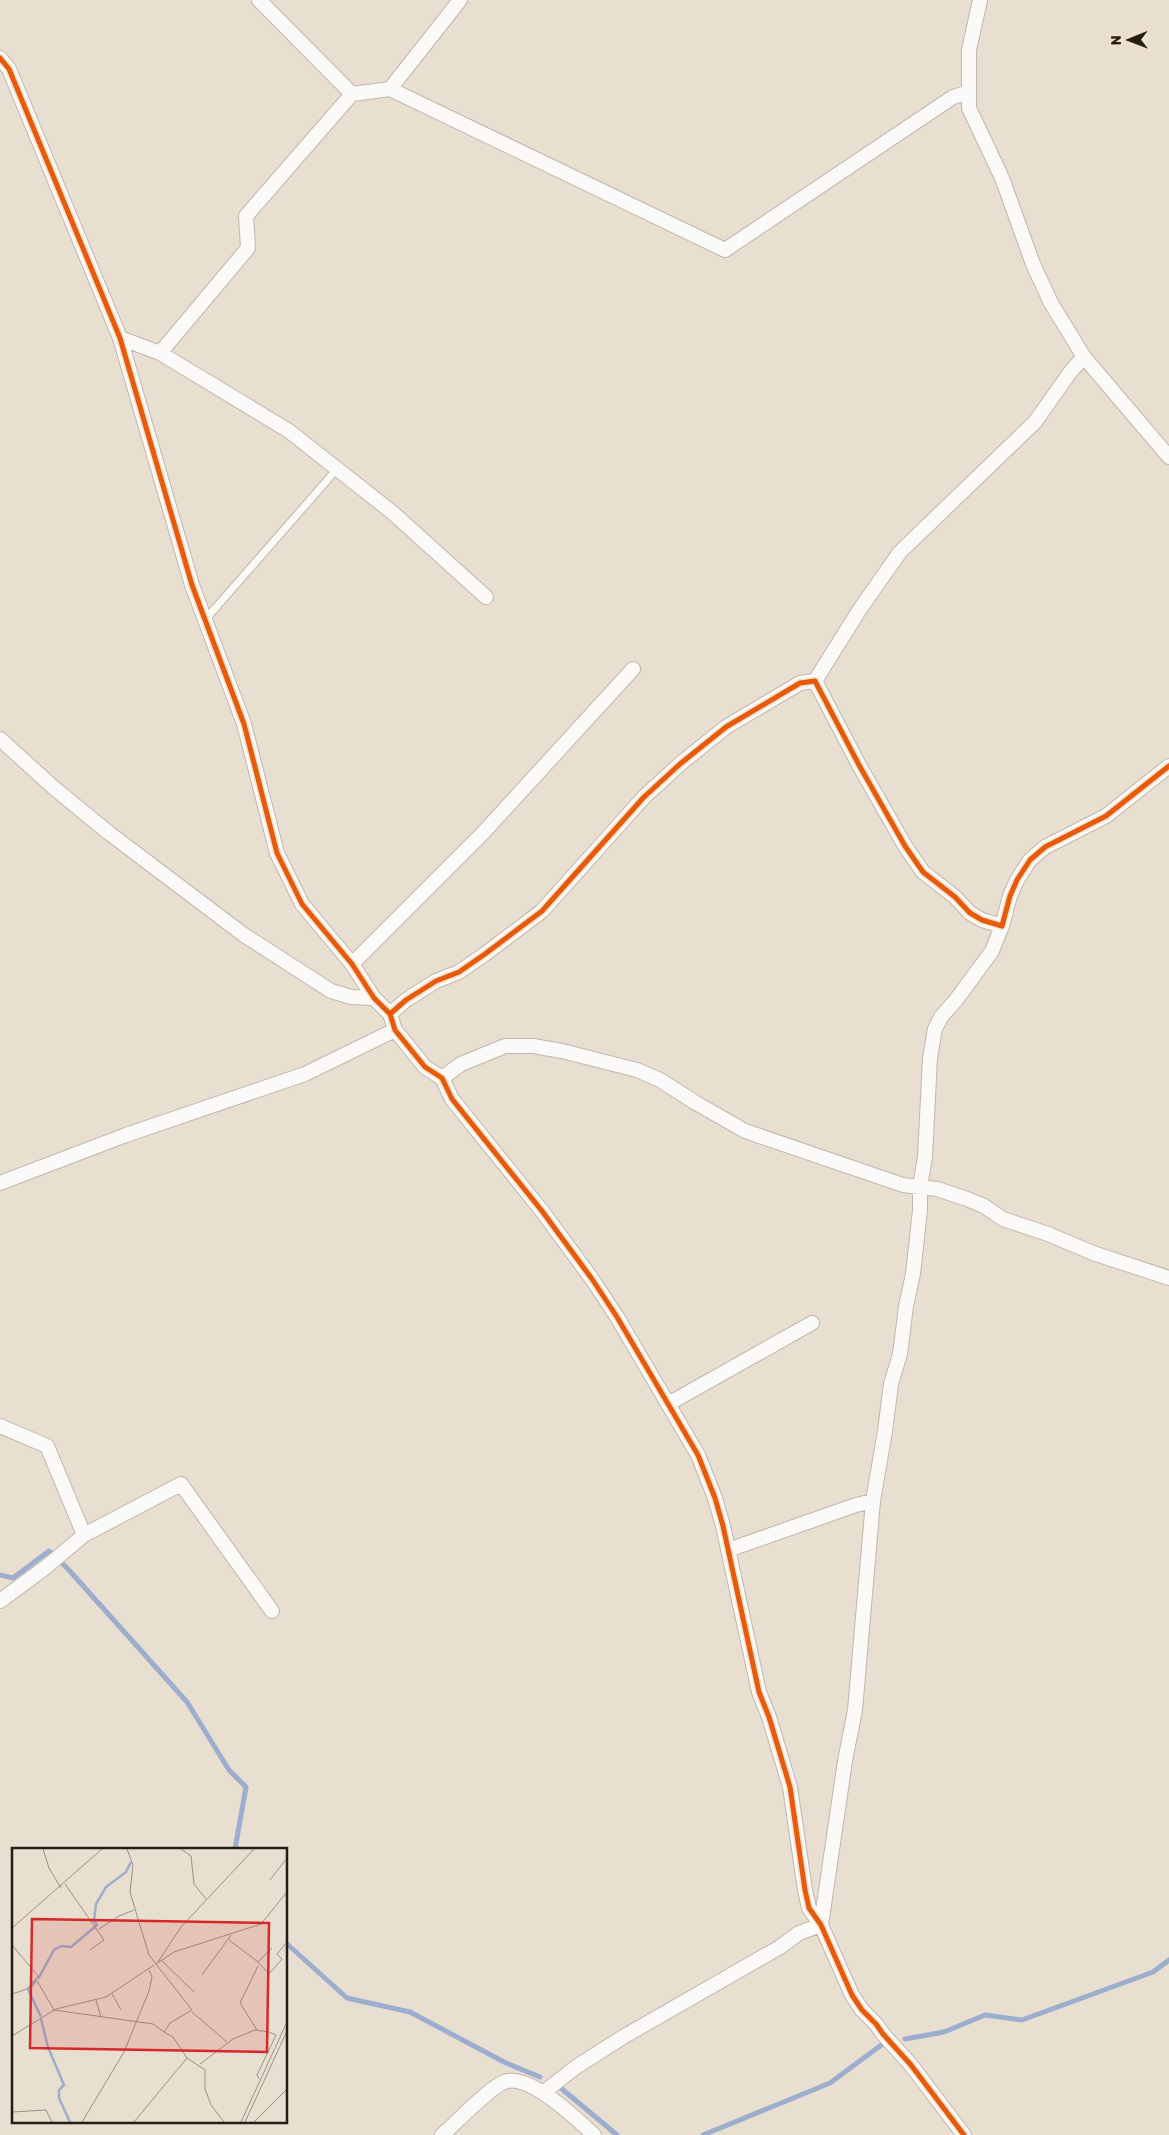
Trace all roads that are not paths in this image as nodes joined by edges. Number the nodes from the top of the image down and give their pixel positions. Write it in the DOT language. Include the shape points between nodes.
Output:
graph roads {
  1 [pos="260,0"];
  2 [pos="460,0"];
  3 [pos="980,0"];
  4 [pos="0,58"];
  5 [pos="390,88"];
  6 [pos="969,92"];
  7 [pos="352,94"];
  8 [pos="120,338"];
  9 [pos="160,353"];
  10 [pos="1084,357"];
  11 [pos="1169,457"];
  12 [pos="336,468"];
  13 [pos="486,597"];
  14 [pos="205,620"];
  15 [pos="634,669"];
  16 [pos="815,681"];
  17 [pos="0,740"];
  18 [pos="1169,766"];
  19 [pos="1002,926"];
  20 [pos="352,964"];
  21 [pos="374,998"];
  22 [pos="390,1014"];
  23 [pos="395,1030"];
  24 [pos="442,1078"];
  25 [pos="0,1183"];
  26 [pos="920,1187"];
  27 [pos="1169,1278"];
  28 [pos="812,1323"];
  29 [pos="668,1404"];
  30 [pos="0,1426"];
  31 [pos="873,1501"];
  32 [pos="84,1535"];
  33 [pos="728,1550"];
  34 [pos="0,1600"];
  35 [pos="272,1611"];
  36 [pos="821,1924"];
  37 [pos="544,2092"];
  38 [pos="442,2135"];
  39 [pos="594,2135"];
  40 [pos="964,2135"];
  1 -- 7 [label="street"];
  2 -- 5 [label="street"];
  3 -- 6 [label="street" via="969,50"];
  4 -- 8 [label="street" via="9,69"];
  5 -- 6 [label="street" via="725,250 953,97"];
  5 -- 7 [label="street"];
  6 -- 10 [label="street" via="969,108 1002,178 1033,264 1051,303"];
  7 -- 9 [label="street" via="246,216 248,248"];
  8 -- 9 [label="street"];
  8 -- 14 [label="street"];
  9 -- 12 [label="street" via="289,431"];
  10 -- 11 [label="street"];
  10 -- 16 [label="street" via="1035,422 900,552"];
  12 -- 13 [label="street"];
  12 -- 14 [label="lane"];
  14 -- 20 [label="street" via="244,724 277,853 302,904"];
  15 -- 20 [label="street" via="482,834"];
  16 -- 19 [label="street" via="859,765 923,872 970,912 982,920"];
  16 -- 22 [label="street" via="800,683 726,727 644,797 542,912 459,972 436,981"];
  17 -- 21 [label="street" via="109,833 244,935 331,991 351,997"];
  18 -- 19 [label="street" via="1106,816 1045,847 1030,860 1010,896"];
  19 -- 26 [label="street" via="992,951 935,1029"];
  20 -- 21 [label="street"];
  21 -- 22 [label="street"];
  22 -- 23 [label="street"];
  23 -- 24 [label="street" via="425,1067"];
  23 -- 25 [label="street" via="305,1074 126,1135"];
  24 -- 26 [label="street" via="461,1064 505,1046 534,1046 562,1051 637,1070 660,1080 745,1131 871,1174"];
  24 -- 29 [label="street" via="452,1099 586,1272 622,1324"];
  26 -- 27 [label="street" via="967,1199 1004,1219"];
  26 -- 31 [label="street" via="913,1274 900,1354 891,1384"];
  28 -- 29 [label="street"];
  29 -- 33 [label="street" via="706,1474"];
  30 -- 32 [label="street" via="47,1446"];
  31 -- 33 [label="street"];
  31 -- 36 [label="street" via="855,1710"];
  32 -- 34 [label="street"];
  32 -- 35 [label="street" via="181,1484"];
  33 -- 36 [label="street" via="758,1692 790,1787 809,1908"];
  36 -- 37 [label="street" via="798,1933 780,1947 623,2037"];
  36 -- 40 [label="street" via="852,1995 862,2010 911,2065"];
  37 -- 38 [label="street" via="516,2080 503,2083"];
  37 -- 39 [label="street"];
}
